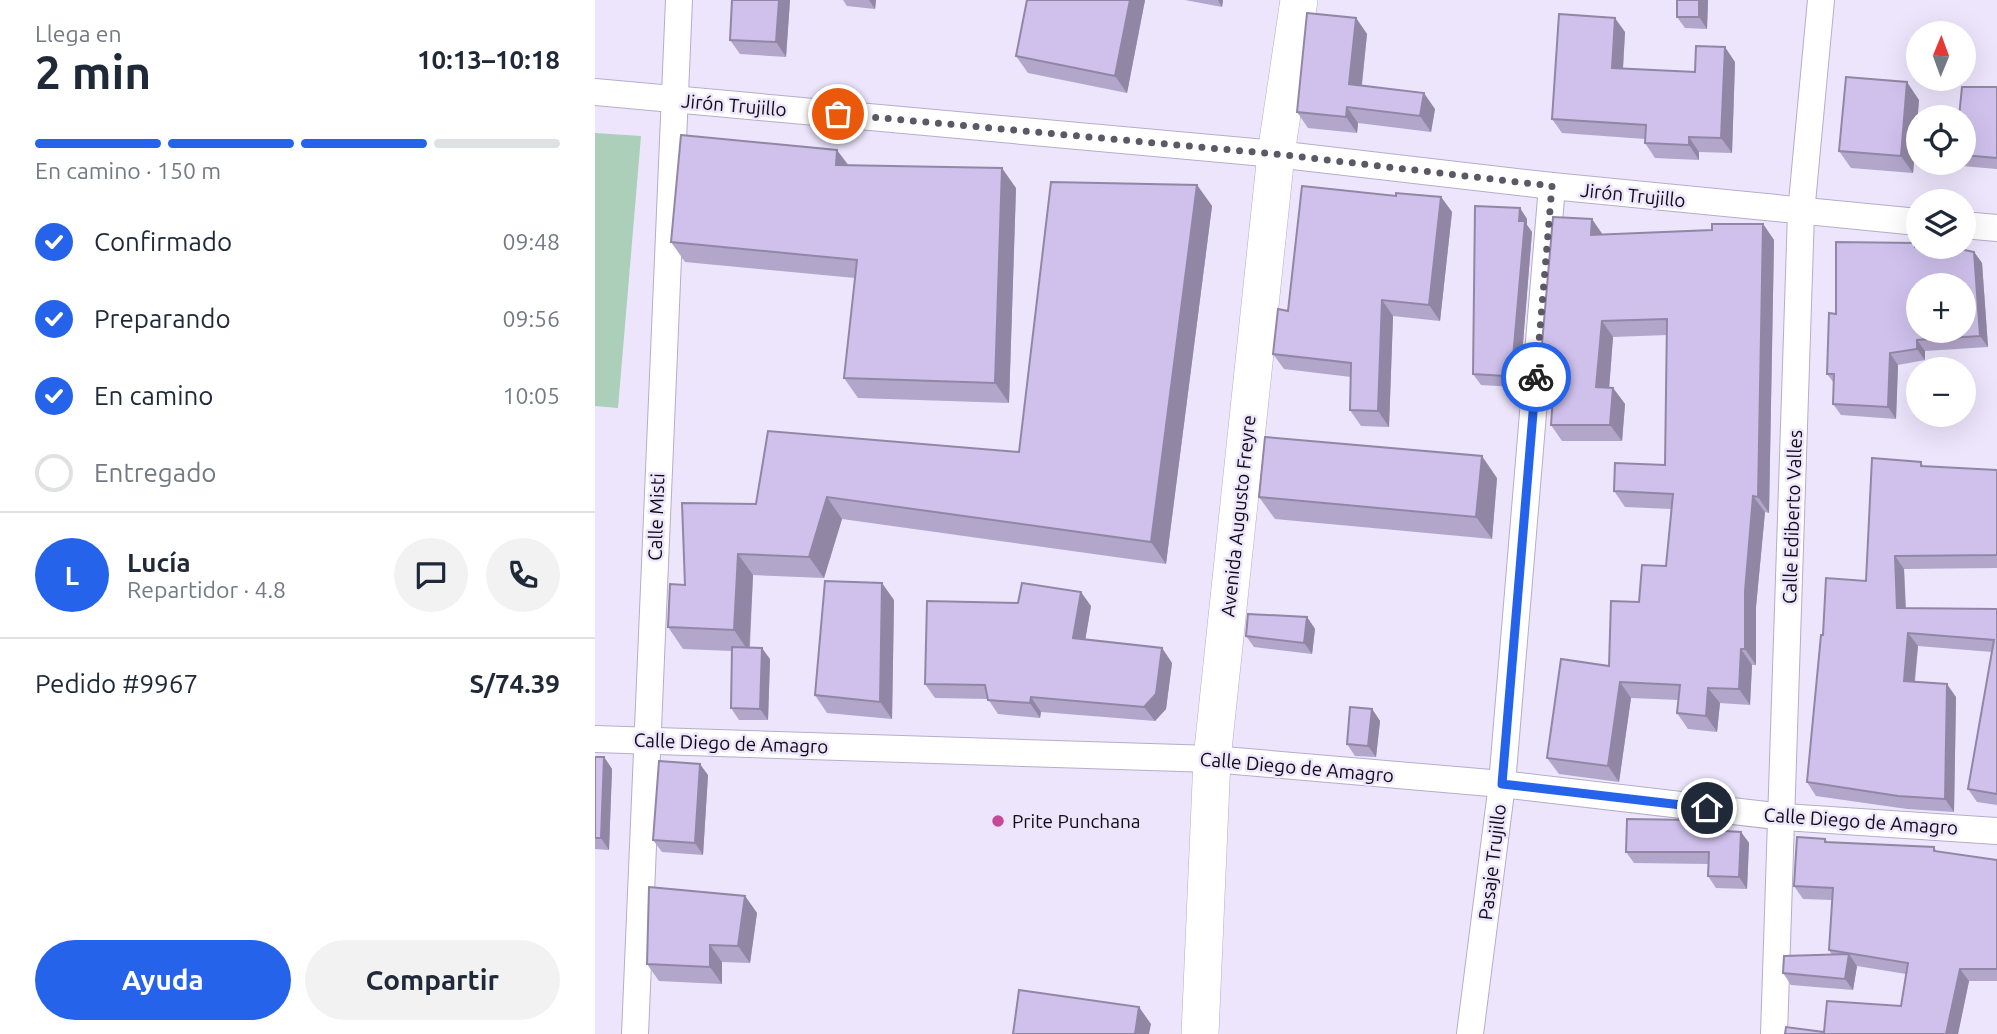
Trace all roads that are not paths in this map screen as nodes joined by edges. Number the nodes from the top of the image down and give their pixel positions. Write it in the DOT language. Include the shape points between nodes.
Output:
graph roads {
  1 [pos="679,0"];
  2 [pos="1299,0"];
  3 [pos="1821,0"];
  4 [pos="595,92"];
  5 [pos="673,100"];
  6 [pos="1276,154"];
  7 [pos="1552,186"];
  8 [pos="1801,213"];
  9 [pos="1906,221"];
  10 [pos="1976,226"];
  11 [pos="1997,228"];
  12 [pos="595,739"];
  13 [pos="647,740"];
  14 [pos="1212,759"];
  15 [pos="1502,784"];
  16 [pos="1784,817"];
  17 [pos="1997,831"];
  18 [pos="635,1034"];
  19 [pos="1200,1034"];
  20 [pos="1470,1034"];
  21 [pos="1774,1034"];
  1 -- 5 [label="street, Calle Misti"];
  2 -- 6 [label="main road, Avenida Augusto Freyre"];
  3 -- 8 [label="street, Calle Ediberto Valles"];
  4 -- 5 [label="street, Jirón Trujillo"];
  5 -- 6 [label="street, Jirón Trujillo"];
  5 -- 13 [label="street, Calle Misti"];
  6 -- 7 [label="street, Jirón Trujillo"];
  6 -- 14 [label="main road, Avenida Augusto Freyre"];
  7 -- 8 [label="street, Jirón Trujillo"];
  7 -- 15 [label="street, Pasaje Trujillo"];
  8 -- 9 [label="street, Jirón Trujillo"];
  8 -- 16 [label="street, Calle Ediberto Valles"];
  10 -- 11 [label="street"];
  12 -- 13 [label="street, Calle Diego de Amagro"];
  13 -- 14 [label="street, Calle Diego de Amagro"];
  13 -- 18 [label="street, Calle Misti"];
  14 -- 15 [label="street, Calle Diego de Amagro"];
  14 -- 19 [label="main road, Avenida Augusto Freyre"];
  15 -- 16 [label="street, Calle Diego de Amagro"];
  15 -- 20 [label="street, Pasaje Trujillo"];
  16 -- 17 [label="street, Calle Diego de Amagro"];
  16 -- 21 [label="street, Calle Ediberto Valles"];
}
